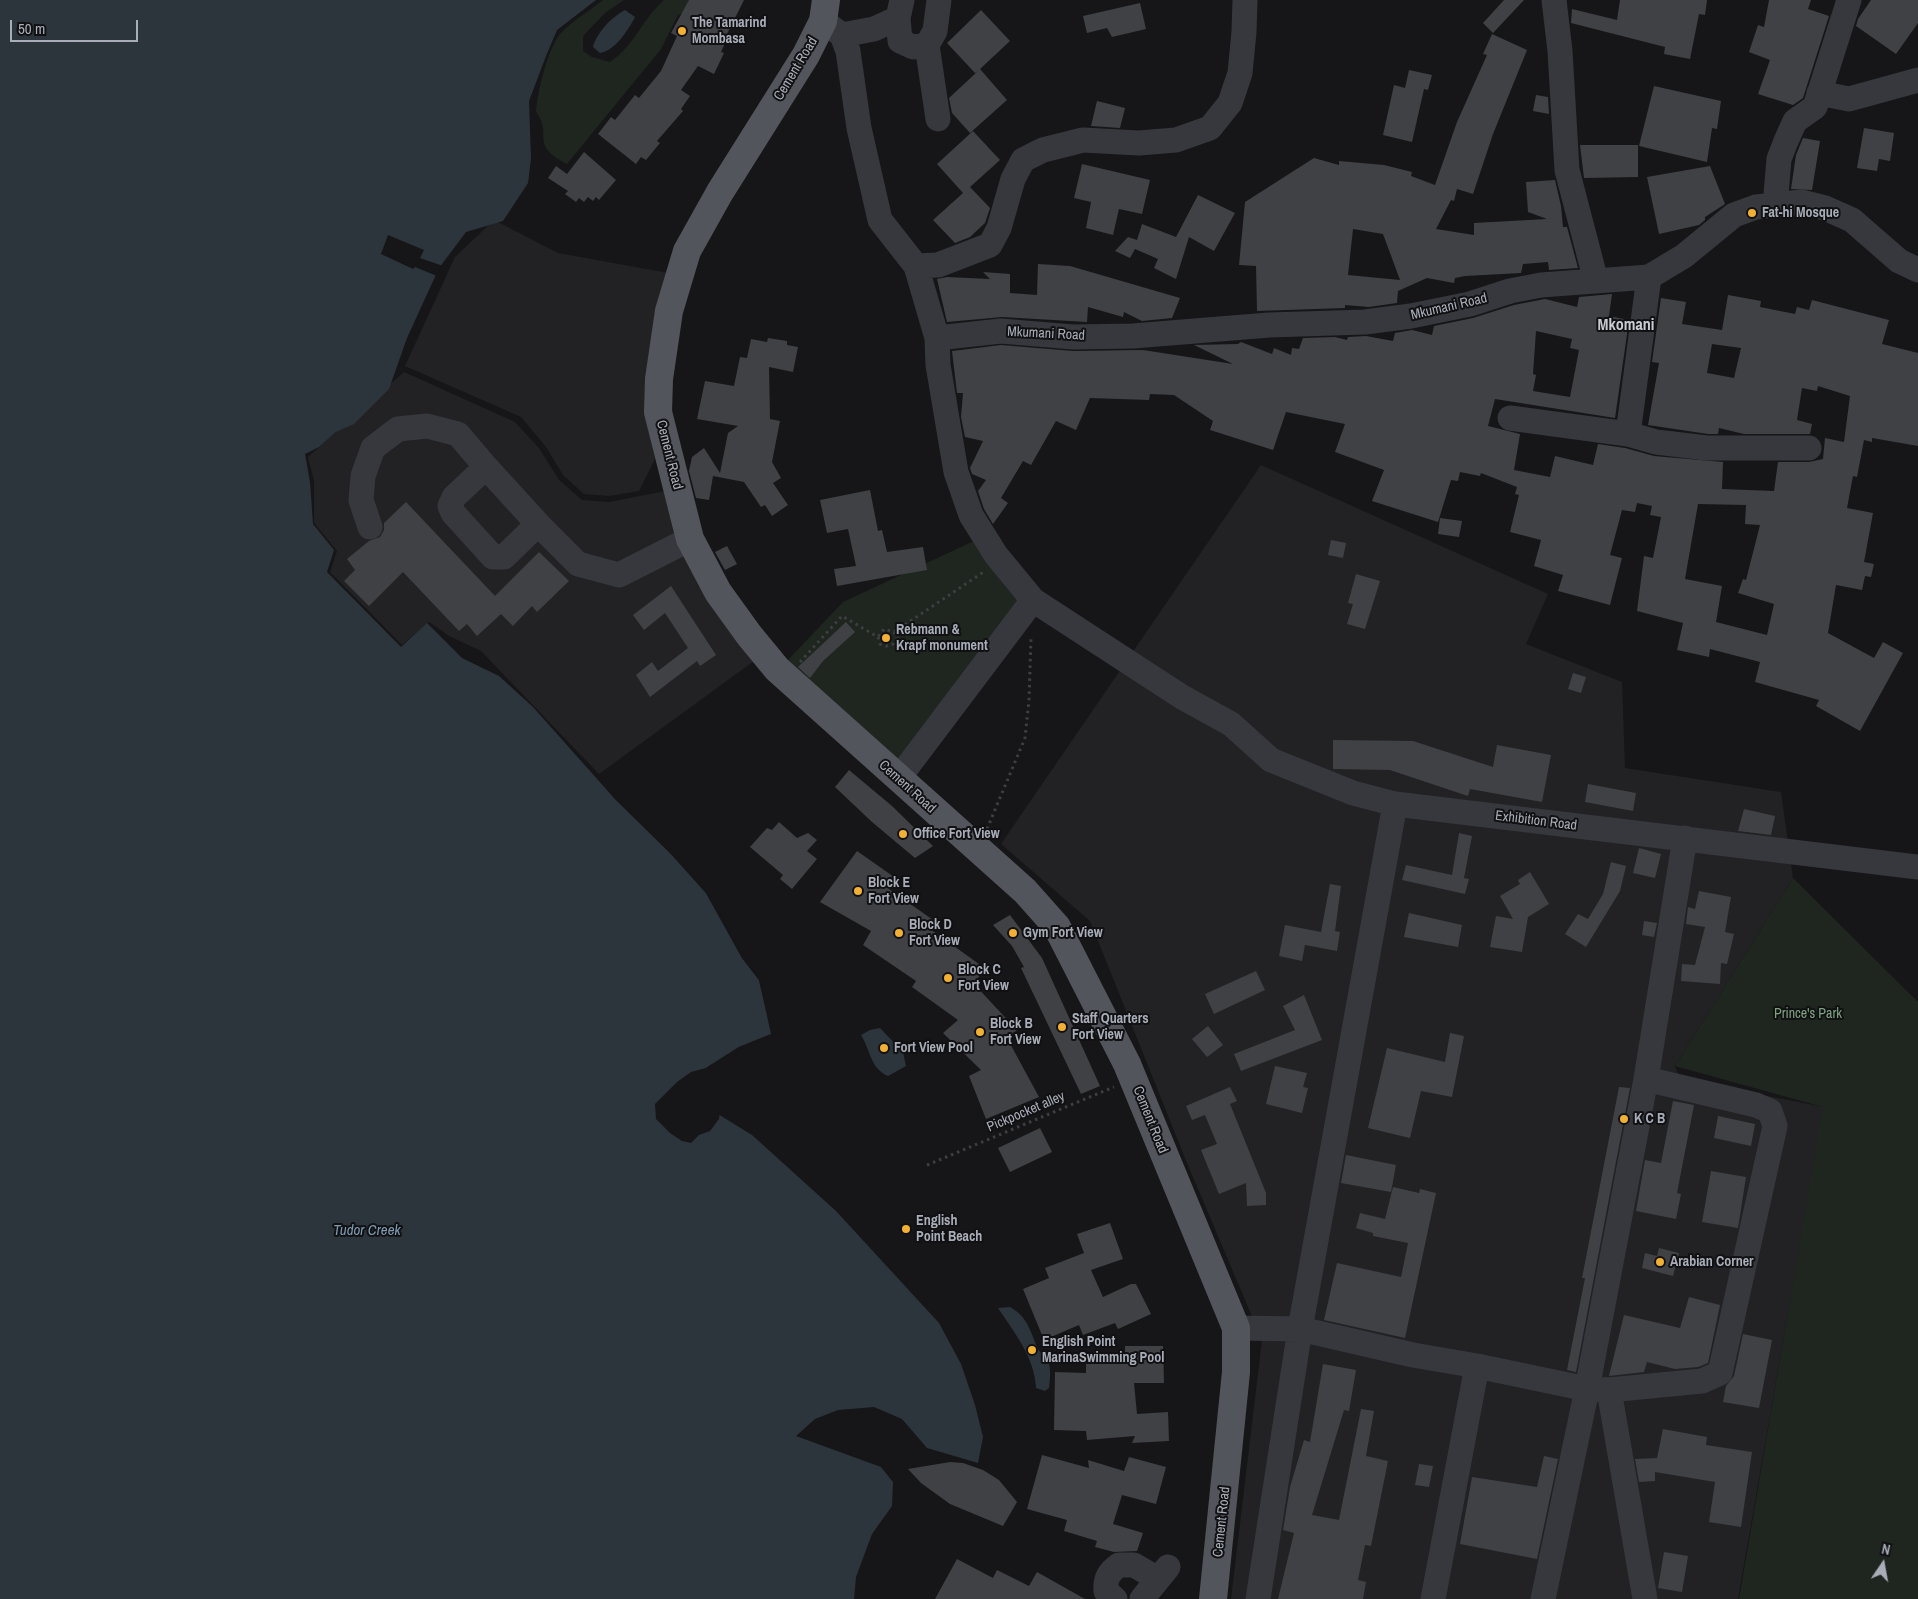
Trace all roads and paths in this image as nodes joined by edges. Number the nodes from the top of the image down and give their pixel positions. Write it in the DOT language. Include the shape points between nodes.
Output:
graph roads {
  1 [pos="939,0"];
  2 [pos="1245,0"];
  3 [pos="1554,0"];
  4 [pos="1849,0"];
  5 [pos="900,9"];
  6 [pos="830,19"];
  7 [pos="927,45"];
  8 [pos="1918,80"];
  9 [pos="1819,93"];
  10 [pos="938,120"];
  11 [pos="1775,206"];
  12 [pos="916,266"];
  13 [pos="1918,270"];
  14 [pos="1648,277"];
  15 [pos="1596,281"];
  16 [pos="938,338"];
  17 [pos="1510,418"];
  18 [pos="1628,434"];
  19 [pos="1809,448"];
  20 [pos="486,467"];
  21 [pos="538,524"];
  22 [pos="370,526"];
  23 [pos="690,539"];
  24 [pos="987,570"];
  25 [pos="1033,600"];
  26 [pos="894,632"];
  27 [pos="1031,636"];
  28 [pos="878,637"];
  29 [pos="787,677"];
  30 [pos="898,779"];
  31 [pos="1395,804"];
  32 [pos="1685,838"];
  33 [pos="978,851"];
  34 [pos="1918,867"];
  35 [pos="1133,1079"];
  36 [pos="1646,1079"];
  37 [pos="927,1165"];
  38 [pos="1236,1328"];
  39 [pos="1300,1329"];
  40 [pos="1477,1366"];
  41 [pos="1598,1390"];
  42 [pos="1115,1599"];
  43 [pos="1142,1599"];
  44 [pos="1213,1599"];
  45 [pos="1258,1599"];
  46 [pos="1433,1599"];
  47 [pos="1543,1599"];
  48 [pos="1645,1599"];
  1 -- 7 [label="street" via="935,31"];
  2 -- 12 [label="street" via="1240,72 1230,104 1210,128 1176,140 1139,143 1083,140 1043,150 1023,160 990,245 938,265"];
  3 -- 15 [label="street" via="1567,170"];
  4 -- 9 [label="street"];
  5 -- 6 [label="street" via="874,29"];
  5 -- 7 [label="street" via="900,41 913,47"];
  6 -- 12 [label="street" via="848,51 859,128 880,220"];
  6 -- 23 [label="main road, Cement Road" via="720,192 687,251 669,311 659,379 658,412"];
  7 -- 10 [label="street"];
  8 -- 9 [label="street" via="1849,99"];
  9 -- 11 [label="street" via="1815,107 1795,121 1786,141 1780,159"];
  11 -- 13 [label="street, Mkumani Road" via="1801,202 1852,220 1899,261"];
  11 -- 14 [label="street, Mkumani Road" via="1756,207 1734,215 1684,256"];
  12 -- 16 [label="street, Exhibition Road"];
  14 -- 15 [label="street, Mkumani Road"];
  14 -- 18 [label="street"];
  15 -- 16 [label="street, Mkumani Road" via="1541,285 1470,304 1365,322 1269,325 1133,336 1073,337 1001,331"];
  16 -- 25 [label="street, Exhibition Road" via="938,365 956,472 971,515 996,556"];
  17 -- 18 [label="street"];
  18 -- 19 [label="street" via="1656,442 1707,448"];
  20 -- 21 [label="street"];
  20 -- 21 [label="street" via="454,497 450,506 453,514 497,558 504,557"];
  20 -- 22 [label="street" via="458,434 428,426 398,429 373,448 363,476 361,500"];
  21 -- 23 [label="street" via="578,564 619,576"];
  23 -- 29 [label="main road, Cement Road" via="718,592 749,635"];
  24 -- 26 [label="path"];
  25 -- 30 [label="street"];
  25 -- 31 [label="street, Exhibition Road" via="1182,697 1231,724 1271,760 1353,793"];
  26 -- 28 [label="path" via="884,629"];
  26 -- 28 [label="path" via="893,644 880,644"];
  27 -- 33 [label="path" via="1025,738"];
  28 -- 29 [label="path" via="842,616"];
  29 -- 30 [label="main road, Cement Road"];
  30 -- 33 [label="main road, Cement Road"];
  31 -- 32 [label="street, Exhibition Road"];
  31 -- 39 [label="street"];
  32 -- 34 [label="street, Exhibition Road"];
  32 -- 36 [label="street"];
  33 -- 35 [label="main road, Cement Road" via="1025,891 1057,927"];
  35 -- 37 [label="path, Pickpocket alley"];
  35 -- 38 [label="main road, Cement Road"];
  36 -- 41 [label="street"];
  36 -- 41 [label="street" via="1756,1105 1770,1111 1775,1132 1720,1373 1702,1381"];
  38 -- 39 [label="street"];
  38 -- 44 [label="main road, Cement Road" via="1236,1372"];
  39 -- 40 [label="street"];
  39 -- 45 [label="street"];
  40 -- 41 [label="street"];
  40 -- 46 [label="street"];
  41 -- 47 [label="street"];
  41 -- 48 [label="street"];
  42 -- 43 [label="street" via="1106,1591 1105,1584 1109,1572 1119,1565 1134,1565 1163,1573"];
}
